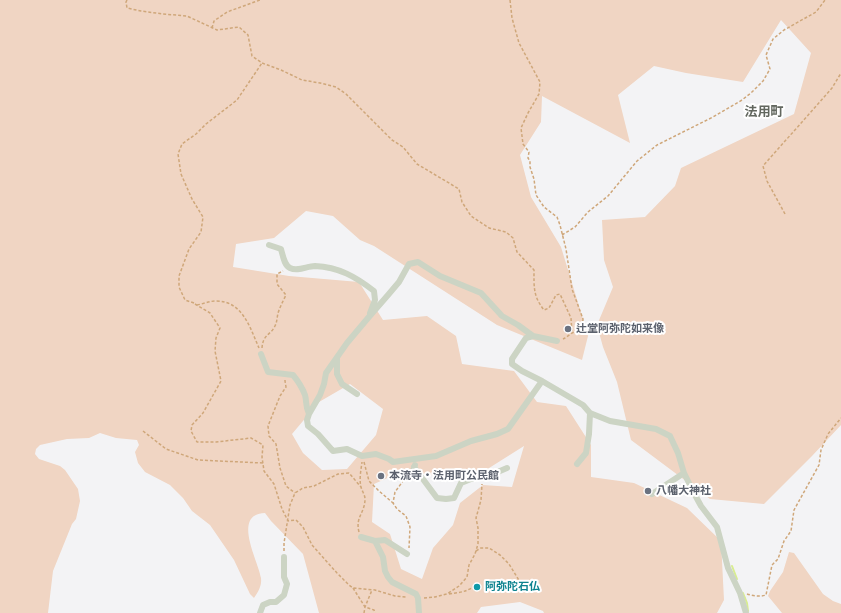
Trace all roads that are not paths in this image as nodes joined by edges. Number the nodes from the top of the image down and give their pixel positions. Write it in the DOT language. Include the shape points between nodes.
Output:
graph roads {
  1 [pos="269,245"];
  2 [pos="368,318"];
  3 [pos="533,336"];
  4 [pos="557,341"];
  5 [pos="261,354"];
  6 [pos="337,358"];
  7 [pos="542,381"];
  8 [pos="357,394"];
  9 [pos="590,413"];
  10 [pos="309,414"];
  11 [pos="416,459"];
  12 [pos="577,464"];
  13 [pos="414,467"];
  14 [pos="507,468"];
  15 [pos="398,473"];
  16 [pos="684,473"];
  17 [pos="652,494"];
  18 [pos="361,537"];
  19 [pos="376,541"];
  20 [pos="407,554"];
  21 [pos="284,557"];
  22 [pos="260,613"];
  23 [pos="419,613"];
  24 [pos="746,613"];
  1 -- 2 [label="street" via="281,249 284,261 293,269 314,266 332,268 359,279 374,291 375,300"];
  2 -- 3 [label="street" via="399,282 410,264 418,262 440,276 481,293 502,316"];
  2 -- 6 [label="street"];
  3 -- 4 [label="street"];
  3 -- 7 [label="street" via="526,338 512,359 512,364"];
  5 -- 10 [label="street" via="268,372 293,375 301,385"];
  6 -- 8 [label="street" via="337,374 342,384"];
  6 -- 10 [label="street" via="326,373 320,395"];
  7 -- 9 [label="street" via="583,405"];
  7 -- 11 [label="street" via="508,429 436,456"];
  9 -- 12 [label="street" via="586,453"];
  9 -- 16 [label="street" via="610,420 656,429 670,436"];
  10 -- 11 [label="street" via="308,426 333,451 347,449 362,456 376,454 393,462"];
  11 -- 13 [label="street"];
  13 -- 14 [label="street" via="437,498 446,499 454,498 461,483"];
  13 -- 15 [label="street" via="411,477"];
  16 -- 17 [label="street"];
  16 -- 24 [label="street" via="698,501 717,528 728,568"];
  18 -- 19 [label="street"];
  19 -- 20 [label="street" via="384,540"];
  19 -- 23 [label="street" via="384,557 388,577 392,582 416,594"];
  21 -- 22 [label="street" via="284,577 287,584 284,595 276,602 263,605"];
}
